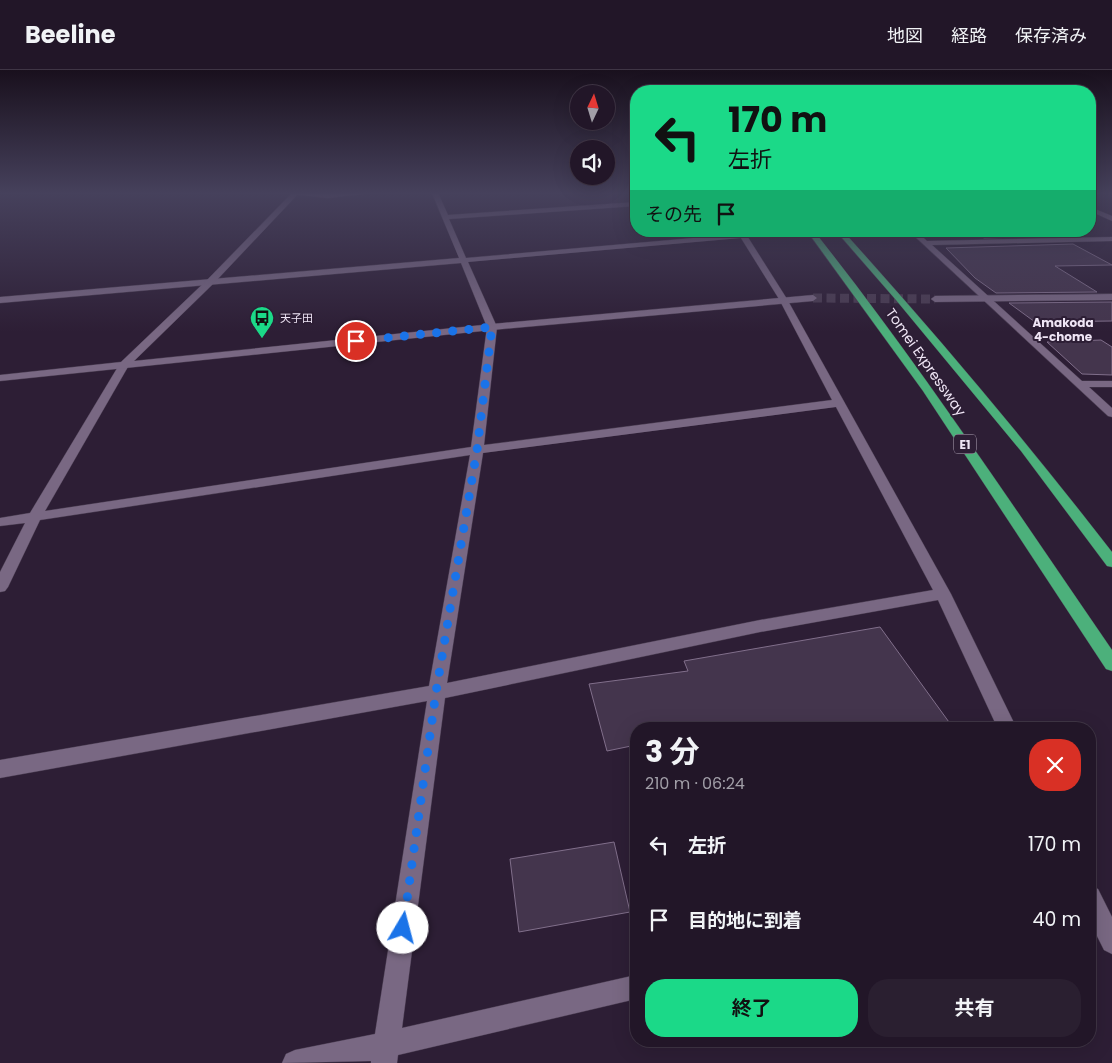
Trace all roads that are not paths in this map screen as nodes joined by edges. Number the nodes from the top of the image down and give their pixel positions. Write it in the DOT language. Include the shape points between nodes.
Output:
graph roads {
  1 [pos="251,239"];
  2 [pos="454,239"];
  3 [pos="685,239"];
  4 [pos="745,239"];
  5 [pos="817,239"];
  6 [pos="846,239"];
  7 [pos="922,239"];
  8 [pos="1096,239"];
  9 [pos="926,243"];
  10 [pos="463,260"];
  11 [pos="211,281"];
  12 [pos="1112,297"];
  13 [pos="813,298"];
  14 [pos="783,299"];
  15 [pos="935,299"];
  16 [pos="0,300"];
  17 [pos="990,300"];
  18 [pos="492,327"];
  19 [pos="124,365"];
  20 [pos="0,378"];
  21 [pos="1080,384"];
  22 [pos="1112,384"];
  23 [pos="838,403"];
  24 [pos="1112,414"];
  25 [pos="477,450"];
  26 [pos="35,517"];
  27 [pos="0,522"];
  28 [pos="1112,562"];
  29 [pos="0,587"];
  30 [pos="943,594"];
  31 [pos="1112,664"];
  32 [pos="436,692"];
  33 [pos="1005,722"];
  34 [pos="0,769"];
  35 [pos="1096,909"];
  36 [pos="1112,942"];
  37 [pos="630,989"];
  38 [pos="385,1054"];
  39 [pos="295,1063"];
  1 -- 11 [label="street"];
  2 -- 10 [label="street"];
  3 -- 10 [label="street"];
  4 -- 14 [label="street"];
  5 -- 31 [label="highway, Tomei Expressway / E1" via="864,299 966,445"];
  6 -- 28 [label="highway, Tomei Expressway" via="1026,448"];
  7 -- 9 [label="street"];
  8 -- 9 [label="street"];
  9 -- 17 [label="street"];
  10 -- 11 [label="street"];
  10 -- 18 [label="street"];
  11 -- 16 [label="street"];
  11 -- 19 [label="street"];
  12 -- 17 [label="street"];
  13 -- 14 [label="street"];
  14 -- 18 [label="street"];
  14 -- 23 [label="street"];
  15 -- 17 [label="street"];
  17 -- 21 [label="street"];
  18 -- 19 [label="street"];
  18 -- 25 [label="street"];
  19 -- 20 [label="street"];
  19 -- 26 [label="street"];
  21 -- 22 [label="street"];
  21 -- 24 [label="street"];
  23 -- 25 [label="street"];
  23 -- 30 [label="street"];
  25 -- 26 [label="street"];
  25 -- 32 [label="street"];
  26 -- 27 [label="street"];
  26 -- 29 [label="street"];
  30 -- 32 [label="street" via="760,626"];
  30 -- 33 [label="street"];
  32 -- 34 [label="street"];
  32 -- 38 [label="street"];
  35 -- 36 [label="street"];
  37 -- 38 [label="street"];
  38 -- 39 [label="street"];
}
